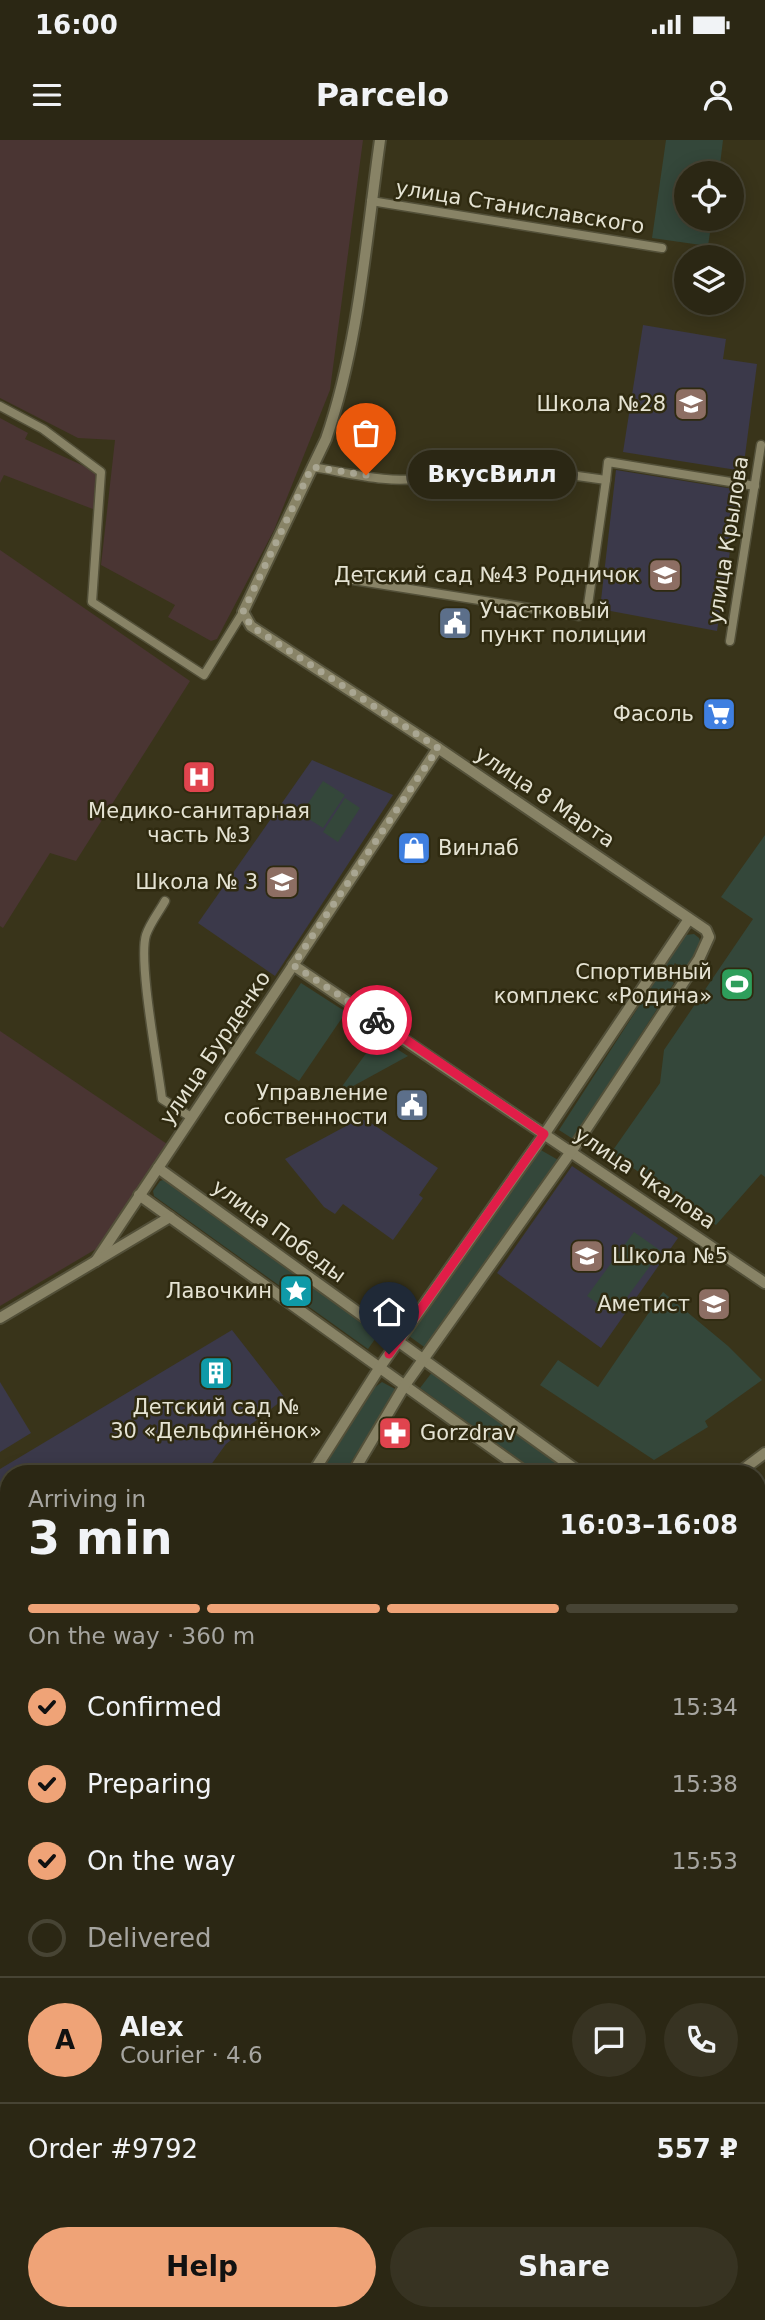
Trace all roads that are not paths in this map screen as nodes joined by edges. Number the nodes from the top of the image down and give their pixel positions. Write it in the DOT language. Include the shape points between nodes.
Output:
graph roads {
  1 [pos="380,140"];
  2 [pos="371,201"];
  3 [pos="662,248"];
  4 [pos="0,406"];
  5 [pos="761,445"];
  6 [pos="312,467"];
  7 [pos="606,480"];
  8 [pos="755,485"];
  9 [pos="347,579"];
  10 [pos="243,612"];
  11 [pos="730,641"];
  12 [pos="438,748"];
  13 [pos="166,901"];
  14 [pos="689,919"];
  15 [pos="293,965"];
  16 [pos="191,1117"];
  17 [pos="544,1134"];
  18 [pos="571,1153"];
  19 [pos="158,1168"];
  20 [pos="139,1195"];
  21 [pos="170,1217"];
  22 [pos="96,1261"];
  23 [pos="765,1283"];
  24 [pos="0,1318"];
  25 [pos="398,1341"];
  26 [pos="424,1359"];
  27 [pos="380,1367"];
  28 [pos="405,1385"];
  29 [pos="765,1452"];
  30 [pos="318,1465"];
  31 [pos="357,1465"];
  32 [pos="516,1465"];
  33 [pos="570,1465"];
  34 [pos="748,1465"];
  1 -- 2 [label="street"];
  2 -- 3 [label="street, улица Станиславского"];
  2 -- 6 [label="street" via="349,356 335,411"];
  4 -- 10 [label="street" via="43,429 101,472 92,602 204,675"];
  5 -- 8 [label="street, улица Крылова"];
  6 -- 7 [label="street" via="403,480 422,478 449,462 462,460"];
  6 -- 10 [label="street"];
  7 -- 8 [label="street" via="608,462"];
  7 -- 9 [label="street" via="589,605 579,616"];
  8 -- 11 [label="street, улица Крылова"];
  10 -- 12 [label="street, улица 8 Марта" via="251,626"];
  12 -- 14 [label="street, улица 8 Марта"];
  12 -- 15 [label="street, улица Бурденко"];
  13 -- 16 [label="street" via="144,944 150,1000 162,1099"];
  14 -- 17 [label="street"];
  14 -- 18 [label="street, улица 8 Марта" via="706,930 708,944"];
  15 -- 16 [label="street, улица Бурденко"];
  15 -- 17 [label="street, улица Чкалова"];
  16 -- 19 [label="street, улица Бурденко"];
  17 -- 18 [label="street, улица Чкалова"];
  17 -- 25 [label="street"];
  18 -- 23 [label="street, улица Чкалова"];
  18 -- 26 [label="street, улица 8 Марта"];
  19 -- 20 [label="street, улица Бурденко"];
  19 -- 25 [label="street, улица Победы"];
  20 -- 21 [label="street"];
  20 -- 22 [label="street, улица Бурденко"];
  21 -- 22 [label="street"];
  21 -- 27 [label="street"];
  22 -- 24 [label="street"];
  25 -- 26 [label="street, улица Победы"];
  25 -- 27 [label="street"];
  26 -- 28 [label="street, улица 8 Марта"];
  26 -- 33 [label="street, улица Победы"];
  27 -- 28 [label="street"];
  27 -- 30 [label="street"];
  28 -- 31 [label="street, улица 8 Марта"];
  28 -- 32 [label="street"];
  29 -- 34 [label="street"];
}
